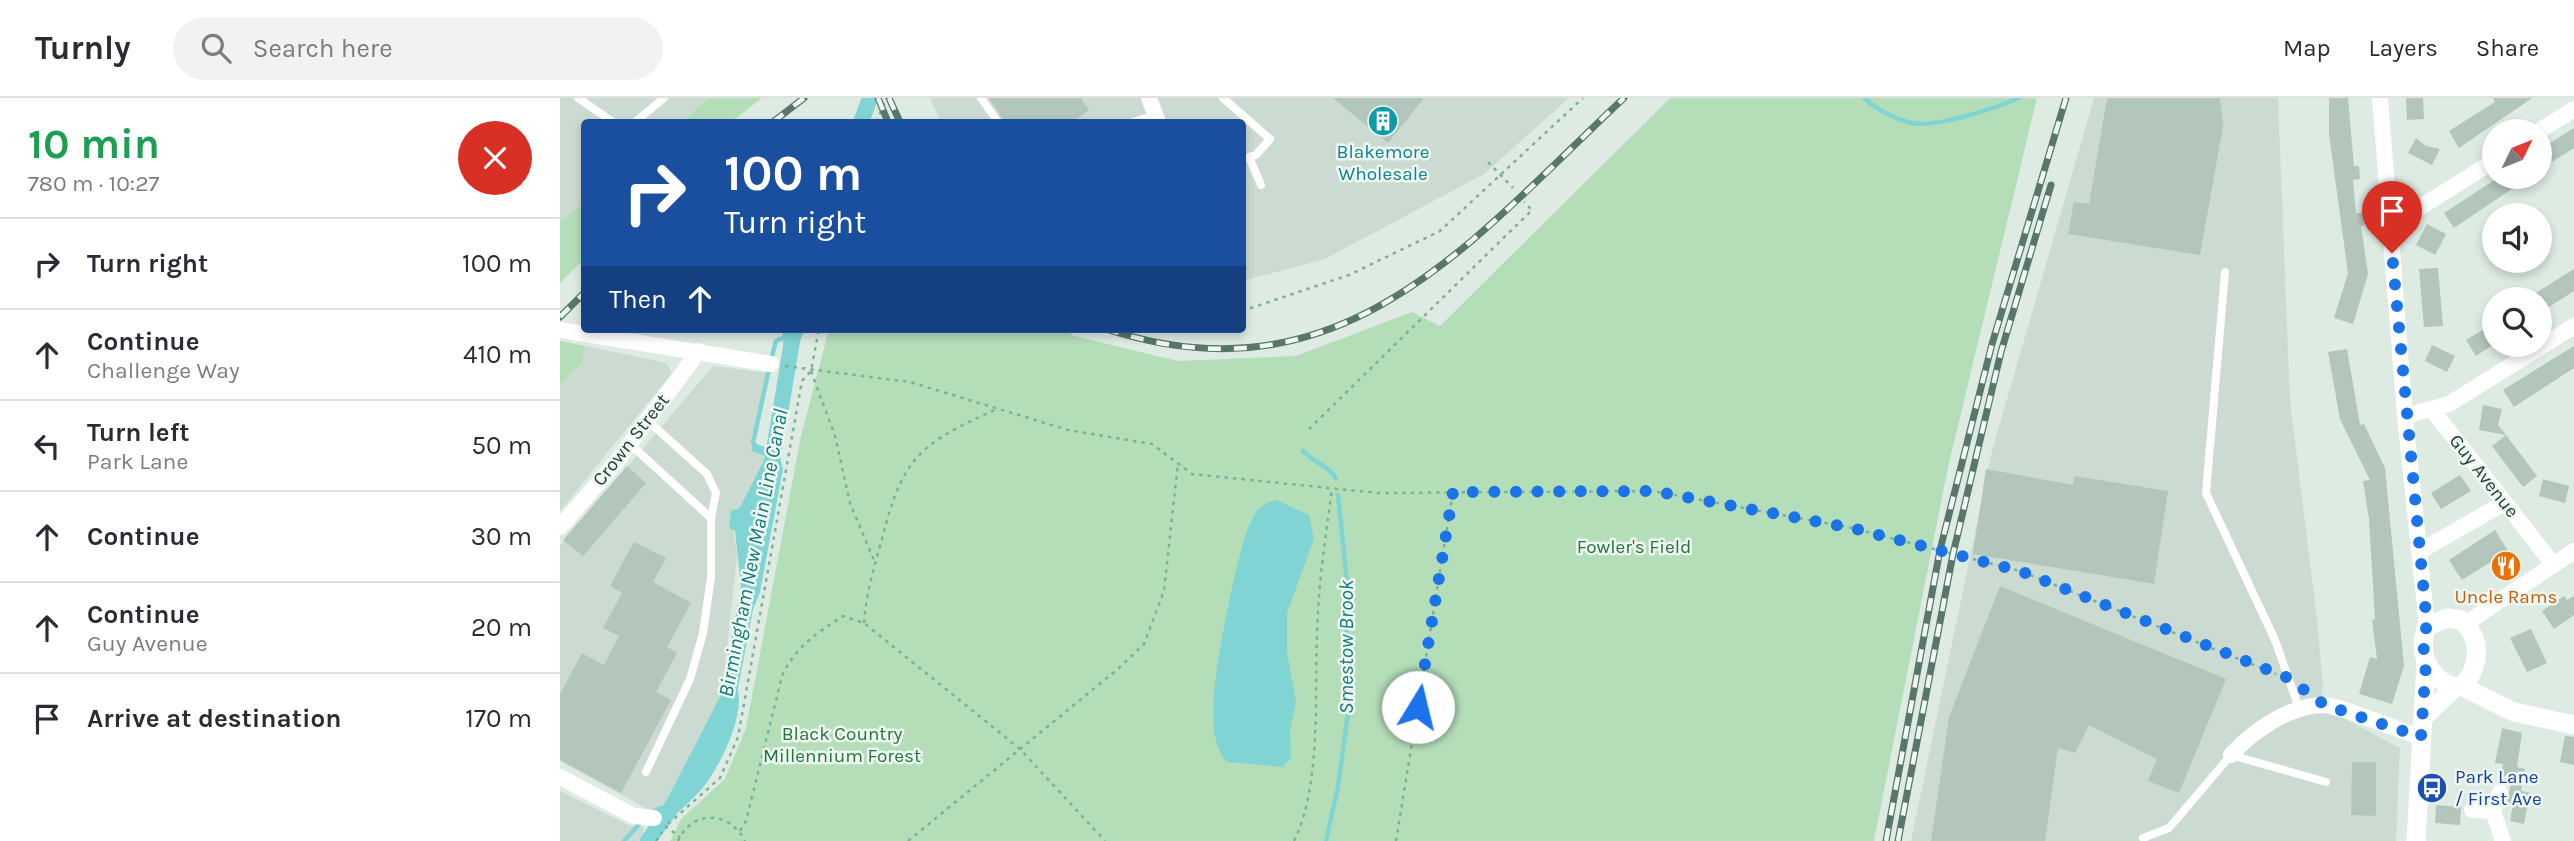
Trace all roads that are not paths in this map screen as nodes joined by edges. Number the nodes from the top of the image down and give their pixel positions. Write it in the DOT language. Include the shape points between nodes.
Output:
graph roads {
  1 [pos="578,98"];
  2 [pos="664,98"];
  3 [pos="981,98"];
  4 [pos="1149,98"];
  5 [pos="1223,98"];
  6 [pos="2380,98"];
  7 [pos="2574,109"];
  8 [pos="609,119"];
  9 [pos="639,119"];
  10 [pos="996,119"];
  11 [pos="1156,119"];
  12 [pos="2552,123"];
  13 [pos="1246,158"];
  14 [pos="2482,168"];
  15 [pos="1261,185"];
  16 [pos="2390,226"];
  17 [pos="2225,272"];
  18 [pos="2574,326"];
  19 [pos="560,330"];
  20 [pos="699,351"];
  21 [pos="771,363"];
  22 [pos="2433,411"];
  23 [pos="2405,416"];
  24 [pos="648,420"];
  25 [pos="630,444"];
  26 [pos="2504,503"];
  27 [pos="711,518"];
  28 [pos="560,527"];
  29 [pos="2420,551"];
  30 [pos="2574,551"];
  31 [pos="2553,564"];
  32 [pos="2465,624"];
  33 [pos="2427,626"];
  34 [pos="2478,662"];
  35 [pos="2426,663"];
  36 [pos="2458,687"];
  37 [pos="2501,705"];
  38 [pos="2300,711"];
  39 [pos="2574,725"];
  40 [pos="2422,727"];
  41 [pos="2231,755"];
  42 [pos="646,772"];
  43 [pos="560,777"];
  44 [pos="2326,782"];
  45 [pos="2500,792"];
  46 [pos="2472,810"];
  47 [pos="2493,811"];
  48 [pos="654,818"];
  49 [pos="2143,838"];
  50 [pos="2416,841"];
  51 [pos="2503,841"];
  1 -- 8 [label="lane"];
  2 -- 9 [label="lane"];
  3 -- 10 [label="lane"];
  4 -- 11 [label="street"];
  5 -- 13 [label="lane" via="1270,139 1256,155"];
  6 -- 16 [label="street"];
  7 -- 12 [label="street"];
  13 -- 15 [label="lane"];
  14 -- 16 [label="street"];
  16 -- 23 [label="street"];
  17 -- 38 [label="lane" via="2206,493 2275,640"];
  18 -- 22 [label="street" via="2468,394"];
  19 -- 20 [label="street"];
  20 -- 21 [label="street"];
  20 -- 24 [label="street, Crown Street"];
  22 -- 23 [label="street"];
  22 -- 26 [label="street, Guy Avenue"];
  23 -- 29 [label="street"];
  24 -- 25 [label="street, Crown Street"];
  24 -- 27 [label="lane" via="707,474 716,494"];
  25 -- 27 [label="lane"];
  25 -- 28 [label="street, Crown Street"];
  26 -- 29 [label="street"];
  26 -- 31 [label="street, Guy Avenue"];
  27 -- 42 [label="lane" via="711,577 703,633 690,679"];
  29 -- 33 [label="street"];
  30 -- 31 [label="street"];
  31 -- 32 [label="street"];
  32 -- 33 [label="street" via="2448,618"];
  32 -- 34 [label="street" via="2474,637"];
  33 -- 35 [label="street" via="2422,638"];
  34 -- 36 [label="street"];
  34 -- 37 [label="street"];
  35 -- 36 [label="street" via="2436,679"];
  35 -- 40 [label="street"];
  36 -- 37 [label="street"];
  36 -- 40 [label="street"];
  37 -- 39 [label="street"];
  38 -- 40 [label="street" via="2325,705"];
  38 -- 41 [label="street" via="2249,736"];
  40 -- 50 [label="street"];
  41 -- 44 [label="lane"];
  41 -- 49 [label="lane" via="2169,828"];
  43 -- 48 [label="street" via="634,816"];
  45 -- 47 [label="street"];
  46 -- 47 [label="street"];
  47 -- 51 [label="street"];
}
